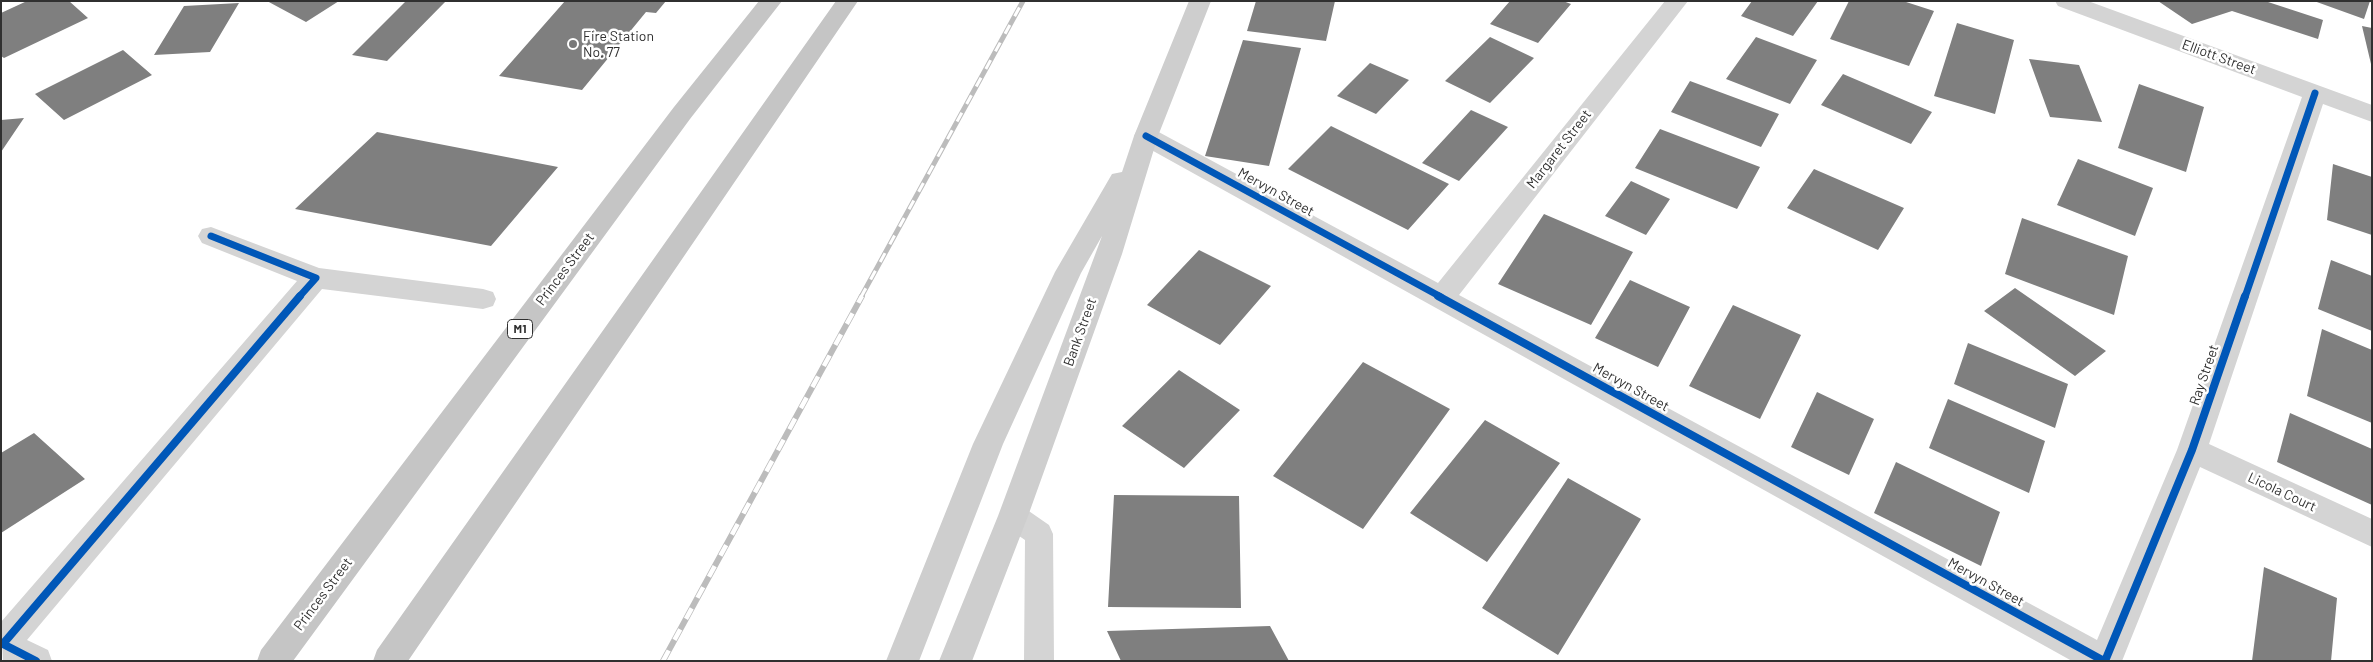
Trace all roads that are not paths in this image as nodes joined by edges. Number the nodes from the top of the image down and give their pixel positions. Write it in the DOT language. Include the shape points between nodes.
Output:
graph roads {
  1 [pos="771,1"];
  2 [pos="847,1"];
  3 [pos="1200,1"];
  4 [pos="1677,1"];
  5 [pos="2066,1"];
  6 [pos="2315,92"];
  7 [pos="2372,114"];
  8 [pos="1146,136"];
  9 [pos="211,236"];
  10 [pos="316,278"];
  11 [pos="1442,297"];
  12 [pos="483,299"];
  13 [pos="2192,450"];
  14 [pos="1013,516"];
  15 [pos="2372,534"];
  16 [pos="2,645"];
  17 [pos="36,661"];
  18 [pos="273,661"];
  19 [pos="389,661"];
  20 [pos="902,661"];
  21 [pos="955,661"];
  22 [pos="1039,661"];
  23 [pos="2105,661"];
  1 -- 18 [label="highway, Princes Street / M1" via="682,113"];
  2 -- 19 [label="highway"];
  3 -- 8 [label="main road, Bank Street"];
  4 -- 11 [label="street, Margaret Street"];
  5 -- 6 [label="street, Elliott Street"];
  6 -- 7 [label="street, Elliott Street"];
  6 -- 13 [label="street, Ray Street"];
  8 -- 11 [label="street, Mervyn Street"];
  8 -- 14 [label="main road, Bank Street" via="1109,254"];
  8 -- 20 [label="main road" via="1068,272 988,444"];
  9 -- 10 [label="street"];
  10 -- 12 [label="street"];
  10 -- 16 [label="street"];
  11 -- 23 [label="street, Mervyn Street"];
  13 -- 15 [label="street, Licola Court"];
  13 -- 23 [label="street, Ray Street"];
  14 -- 21 [label="main road, Bank Street"];
  14 -- 22 [label="lane" via="1039,534"];
  16 -- 17 [label="street"];
}
